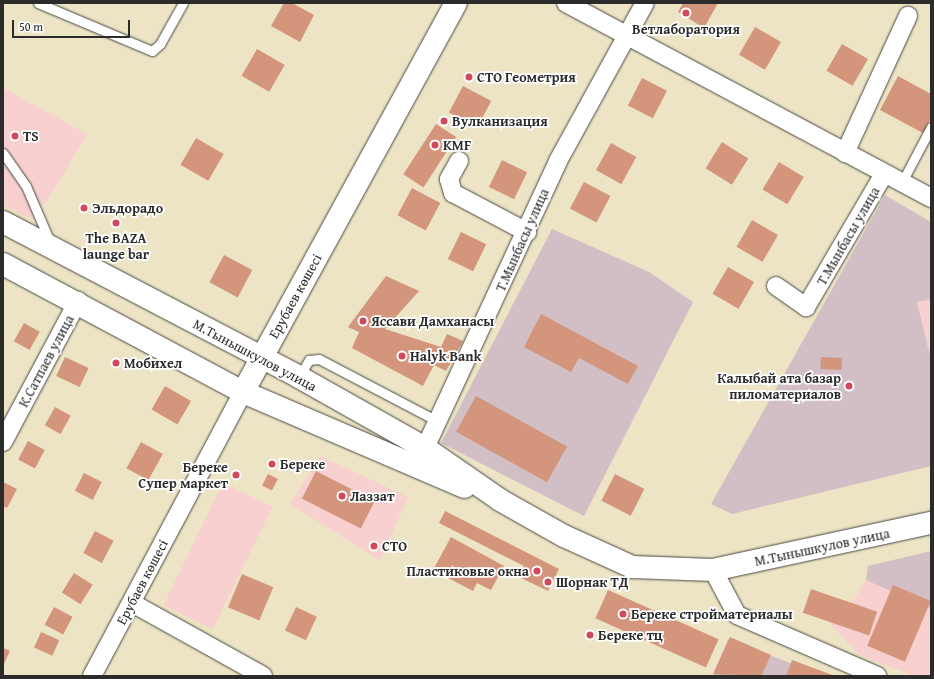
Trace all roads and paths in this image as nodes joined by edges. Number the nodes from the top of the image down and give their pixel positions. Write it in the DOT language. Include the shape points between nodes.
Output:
graph roads {
  1 [pos="38,3"];
  2 [pos="183,3"];
  3 [pos="456,3"];
  4 [pos="566,3"];
  5 [pos="645,3"];
  6 [pos="908,16"];
  7 [pos="626,36"];
  8 [pos="931,127"];
  9 [pos="3,153"];
  10 [pos="845,153"];
  11 [pos="458,161"];
  12 [pos="884,174"];
  13 [pos="902,182"];
  14 [pos="931,198"];
  15 [pos="3,222"];
  16 [pos="527,232"];
  17 [pos="52,246"];
  18 [pos="3,264"];
  19 [pos="776,286"];
  20 [pos="78,301"];
  21 [pos="262,358"];
  22 [pos="299,377"];
  23 [pos="243,392"];
  24 [pos="437,421"];
  25 [pos="3,442"];
  26 [pos="425,448"];
  27 [pos="500,500"];
  28 [pos="931,523"];
  29 [pos="713,570"];
  30 [pos="132,603"];
  31 [pos="92,676"];
  32 [pos="263,676"];
  33 [pos="877,676"];
  1 -- 2 [label="lane" via="152,51 160,44"];
  3 -- 21 [label="main road, Ерубаев көшесі"];
  4 -- 7 [label="street"];
  5 -- 7 [label="street, Т.Мынбасы улица"];
  6 -- 10 [label="street"];
  7 -- 10 [label="street, Т.Мынбасы улица"];
  7 -- 16 [label="street, Т.Мынбасы улица" via="558,161"];
  8 -- 13 [label="lane"];
  9 -- 17 [label="lane" via="26,186"];
  10 -- 12 [label="street, Т.Мынбасы улица"];
  11 -- 16 [label="street" via="449,179 453,193"];
  12 -- 13 [label="street, Т.Мынбасы улица"];
  12 -- 19 [label="street, Т.Мынбасы улица" via="806,307"];
  13 -- 14 [label="street, Т.Мынбасы улица"];
  15 -- 17 [label="main road, М.Тынышкулов улица"];
  16 -- 24 [label="street, Т.Мынбасы улица"];
  17 -- 21 [label="main road, М.Тынышкулов улица"];
  18 -- 20 [label="main road, М.Тынышкулов улица"];
  20 -- 23 [label="main road, М.Тынышкулов улица"];
  20 -- 25 [label="street, К.Сатпаев улица"];
  21 -- 22 [label="main road, М.Тынышкулов улица"];
  21 -- 23 [label="main road, Ерубаев көшесі"];
  22 -- 24 [label="lane" via="310,360 319,359"];
  22 -- 26 [label="main road, М.Тынышкулов улица"];
  23 -- 27 [label="main road, М.Тынышкулов улица" via="387,456"];
  23 -- 30 [label="street, Ерубаев көшесі"];
  24 -- 26 [label="street, Т.Мынбасы улица"];
  26 -- 27 [label="main road, М.Тынышкулов улица"];
  27 -- 29 [label="main road, М.Тынышкулов улица" via="564,536 632,567"];
  28 -- 29 [label="main road, М.Тынышкулов улица"];
  29 -- 33 [label="street" via="737,615"];
  30 -- 31 [label="street, Ерубаев көшесі"];
  30 -- 32 [label="street"];
}
